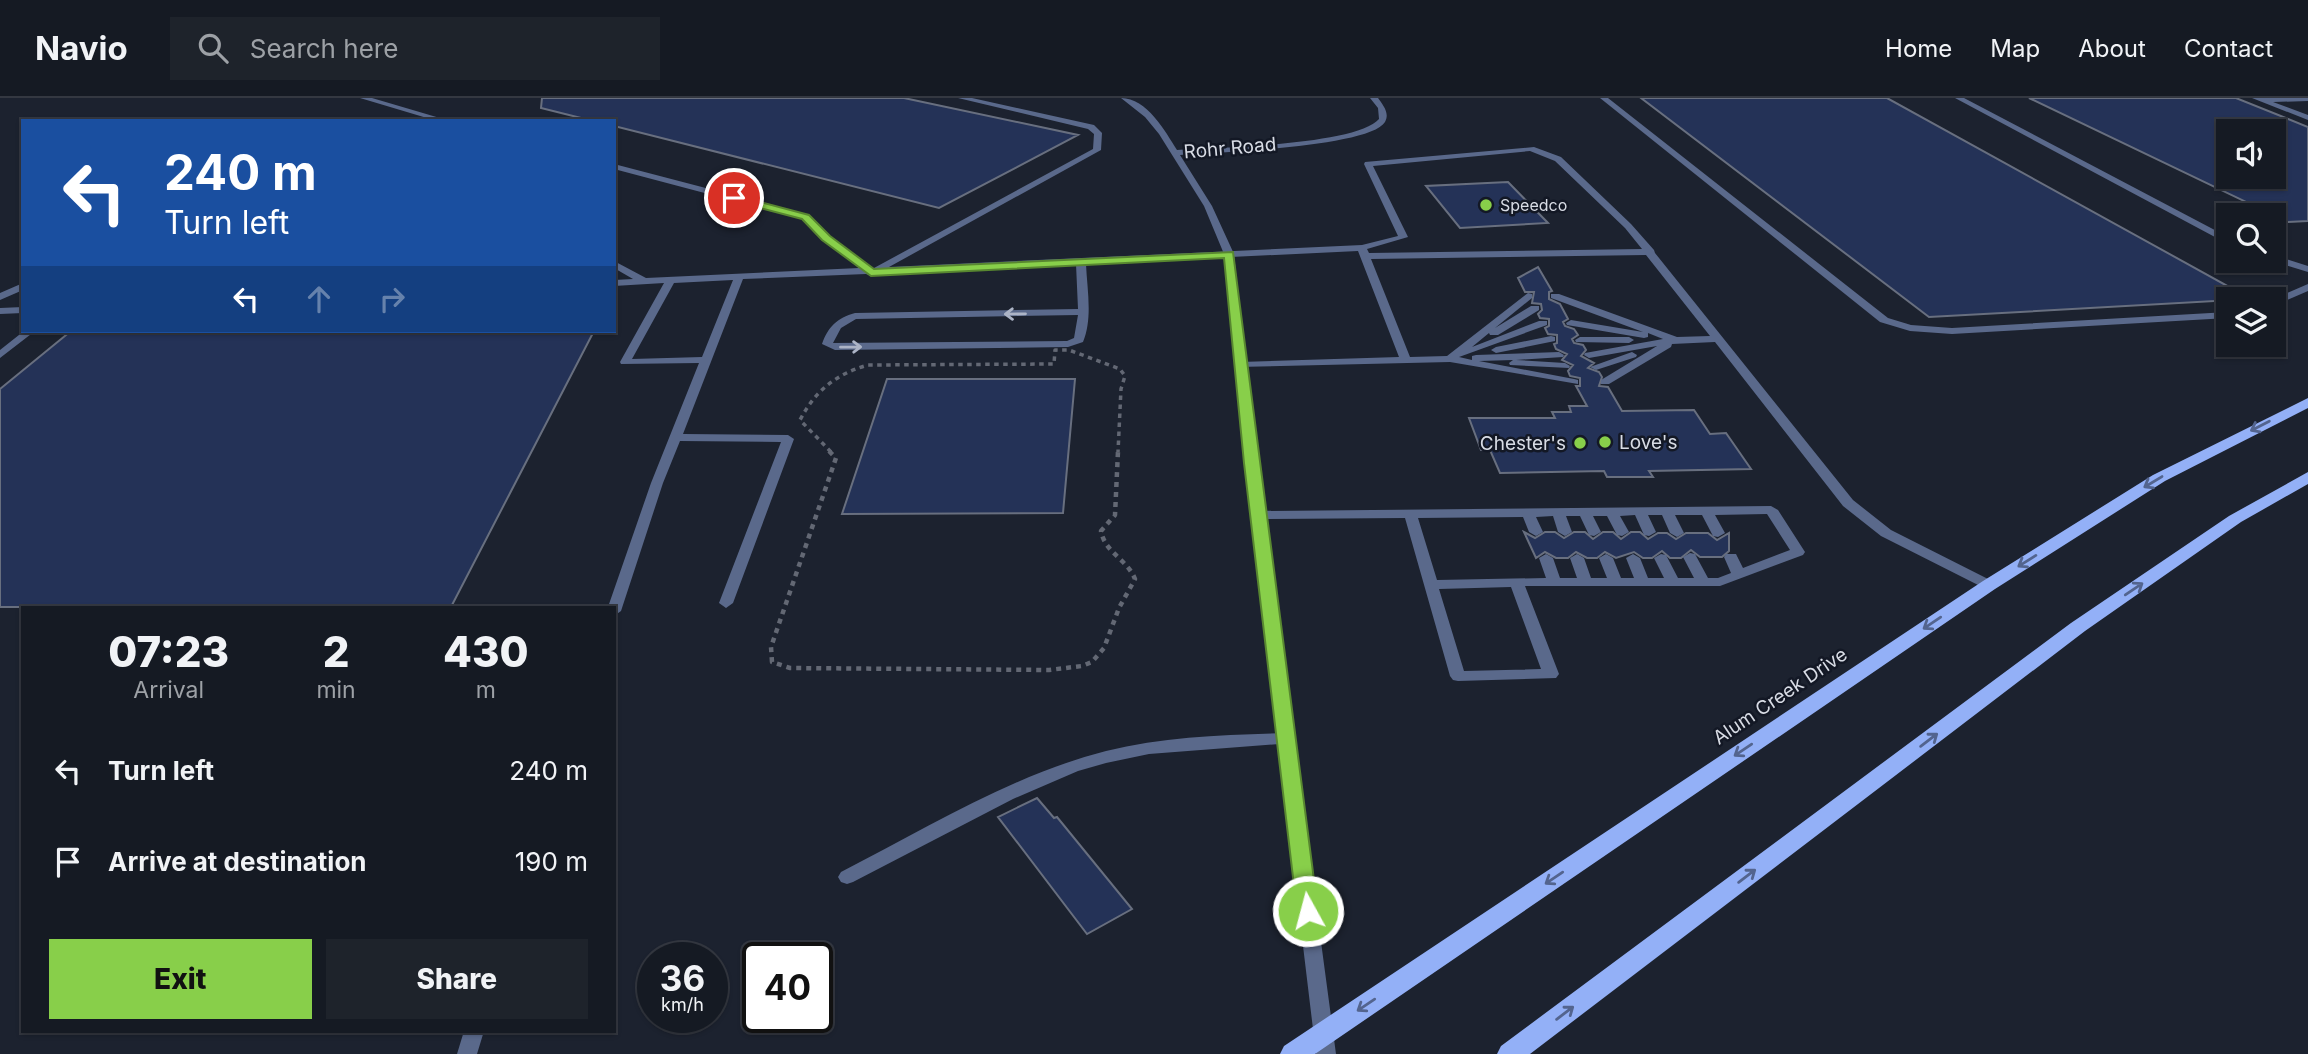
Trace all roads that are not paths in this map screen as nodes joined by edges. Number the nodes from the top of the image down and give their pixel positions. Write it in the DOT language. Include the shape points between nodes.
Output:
graph roads {
  1 [pos="365,98"];
  2 [pos="962,98"];
  3 [pos="1125,98"];
  4 [pos="1374,98"];
  5 [pos="1604,98"];
  6 [pos="1959,98"];
  7 [pos="2258,99"];
  8 [pos="2308,99"];
  9 [pos="2308,118"];
  10 [pos="439,119"];
  11 [pos="1173,153"];
  12 [pos="616,167"];
  13 [pos="2216,235"];
  14 [pos="1363,252"];
  15 [pos="1651,253"];
  16 [pos="1229,254"];
  17 [pos="2286,262"];
  18 [pos="1082,263"];
  19 [pos="616,265"];
  20 [pos="2308,269"];
  21 [pos="871,273"];
  22 [pos="738,279"];
  23 [pos="644,281"];
  24 [pos="670,281"];
  25 [pos="616,283"];
  26 [pos="21,287"];
  27 [pos="2308,287"];
  28 [pos="1528,296"];
  29 [pos="1555,296"];
  30 [pos="2286,297"];
  31 [pos="0,298"];
  32 [pos="1535,308"];
  33 [pos="1562,308"];
  34 [pos="21,310"];
  35 [pos="0,312"];
  36 [pos="1083,312"];
  37 [pos="2216,317"];
  38 [pos="1543,323"];
  39 [pos="1571,324"];
  40 [pos="28,333"];
  41 [pos="1551,339"];
  42 [pos="1717,339"];
  43 [pos="1580,340"];
  44 [pos="1676,340"];
  45 [pos="0,355"];
  46 [pos="1559,355"];
  47 [pos="1589,355"];
  48 [pos="1450,359"];
  49 [pos="707,360"];
  50 [pos="1406,360"];
  51 [pos="1240,365"];
  52 [pos="1565,366"];
  53 [pos="1596,367"];
  54 [pos="1574,382"];
  55 [pos="1605,382"];
  56 [pos="2308,402"];
  57 [pos="676,436"];
  58 [pos="2308,477"];
  59 [pos="1706,510"];
  60 [pos="1584,511"];
  61 [pos="1611,511"];
  62 [pos="1639,511"];
  63 [pos="1667,511"];
  64 [pos="1528,512"];
  65 [pos="1558,512"];
  66 [pos="1410,514"];
  67 [pos="1259,515"];
  68 [pos="1536,532"];
  69 [pos="1565,532"];
  70 [pos="1594,532"];
  71 [pos="1622,532"];
  72 [pos="1649,533"];
  73 [pos="1678,533"];
  74 [pos="1718,533"];
  75 [pos="1690,557"];
  76 [pos="1731,557"];
  77 [pos="1546,558"];
  78 [pos="1577,558"];
  79 [pos="1606,558"];
  80 [pos="1633,558"];
  81 [pos="1661,558"];
  82 [pos="1739,574"];
  83 [pos="1516,582"];
  84 [pos="1554,582"];
  85 [pos="1586,582"];
  86 [pos="1616,582"];
  87 [pos="1643,582"];
  88 [pos="1673,582"];
  89 [pos="1703,582"];
  90 [pos="1431,584"];
  91 [pos="1989,585"];
  92 [pos="726,603"];
  93 [pos="616,606"];
  94 [pos="1286,739"];
  95 [pos="847,877"];
  96 [pos="473,1033"];
  97 [pos="1324,1044"];
  98 [pos="467,1054"];
  99 [pos="1293,1054"];
  100 [pos="1510,1054"];
  1 -- 10 [label="street"];
  2 -- 21 [label="street" via="1091,127 1098,133 1097,150"];
  3 -- 11 [label="street" via="1156,124"];
  4 -- 11 [label="street, Rohr Road" via="1384,112 1383,119 1364,132"];
  5 -- 37 [label="street" via="1884,320 1910,328 1952,331"];
  6 -- 13 [label="street"];
  7 -- 8 [label="street"];
  7 -- 9 [label="street"];
  11 -- 16 [label="street, Rohr Road" via="1208,206"];
  12 -- 21 [label="street" via="806,217"];
  14 -- 15 [label="street"];
  14 -- 15 [label="street" via="1403,237 1368,164 1531,149 1558,159"];
  14 -- 16 [label="street"];
  14 -- 50 [label="street"];
  15 -- 42 [label="street"];
  16 -- 18 [label="street"];
  16 -- 51 [label="street, Rohr Road"];
  17 -- 20 [label="street"];
  18 -- 21 [label="street"];
  18 -- 36 [label="street"];
  19 -- 23 [label="street"];
  21 -- 22 [label="street"];
  22 -- 24 [label="street"];
  22 -- 49 [label="street"];
  23 -- 24 [label="street"];
  23 -- 25 [label="street"];
  24 -- 49 [label="street" via="625,362"];
  26 -- 31 [label="street"];
  27 -- 30 [label="street"];
  28 -- 48 [label="street"];
  29 -- 44 [label="street"];
  32 -- 48 [label="street"];
  33 -- 44 [label="street"];
  34 -- 35 [label="street"];
  36 -- 36 [label="street, one-way" via="855,316 841,320 827,344 1068,344 1079,340"];
  38 -- 48 [label="street"];
  39 -- 44 [label="street"];
  40 -- 45 [label="street"];
  41 -- 48 [label="street"];
  42 -- 44 [label="street"];
  42 -- 91 [label="street" via="1848,503 1886,533"];
  43 -- 44 [label="street"];
  44 -- 47 [label="street"];
  44 -- 53 [label="street"];
  44 -- 55 [label="street"];
  46 -- 48 [label="street"];
  48 -- 50 [label="street"];
  48 -- 52 [label="street"];
  48 -- 54 [label="street"];
  49 -- 57 [label="street"];
  50 -- 51 [label="street"];
  51 -- 67 [label="street, Rohr Road"];
  56 -- 91 [label="main road, Alum Creek Drive, one-way" via="2158,478"];
  57 -- 92 [label="street" via="788,439"];
  57 -- 93 [label="street"];
  100 -- 58 [label="main road, one-way" via="2078,627 2235,519"];
  59 -- 63 [label="street"];
  59 -- 74 [label="street"];
  59 -- 82 [label="street" via="1771,510 1798,552"];
  60 -- 61 [label="street"];
  60 -- 65 [label="street"];
  60 -- 70 [label="street"];
  61 -- 62 [label="street"];
  61 -- 71 [label="street"];
  62 -- 63 [label="street"];
  62 -- 72 [label="street"];
  63 -- 73 [label="street"];
  64 -- 65 [label="street"];
  64 -- 66 [label="street"];
  64 -- 68 [label="street"];
  65 -- 69 [label="street"];
  66 -- 67 [label="street"];
  66 -- 90 [label="street"];
  67 -- 94 [label="street, Rohr Road"];
  75 -- 89 [label="street"];
  76 -- 82 [label="street"];
  77 -- 84 [label="street"];
  78 -- 85 [label="street"];
  79 -- 86 [label="street"];
  80 -- 87 [label="street"];
  81 -- 88 [label="street"];
  82 -- 89 [label="street" via="1720,582"];
  83 -- 84 [label="street"];
  83 -- 90 [label="street"];
  83 -- 90 [label="street" via="1551,674 1458,676"];
  84 -- 85 [label="street"];
  85 -- 86 [label="street"];
  86 -- 87 [label="street"];
  87 -- 88 [label="street"];
  88 -- 89 [label="street"];
  91 -- 97 [label="main road, Alum Creek Drive, one-way"];
  94 -- 95 [label="street" via="1212,742 1105,757 1023,788"];
  94 -- 97 [label="street, Rohr Road"];
  96 -- 98 [label="street"];
  97 -- 99 [label="main road, Alum Creek Drive"];
}
